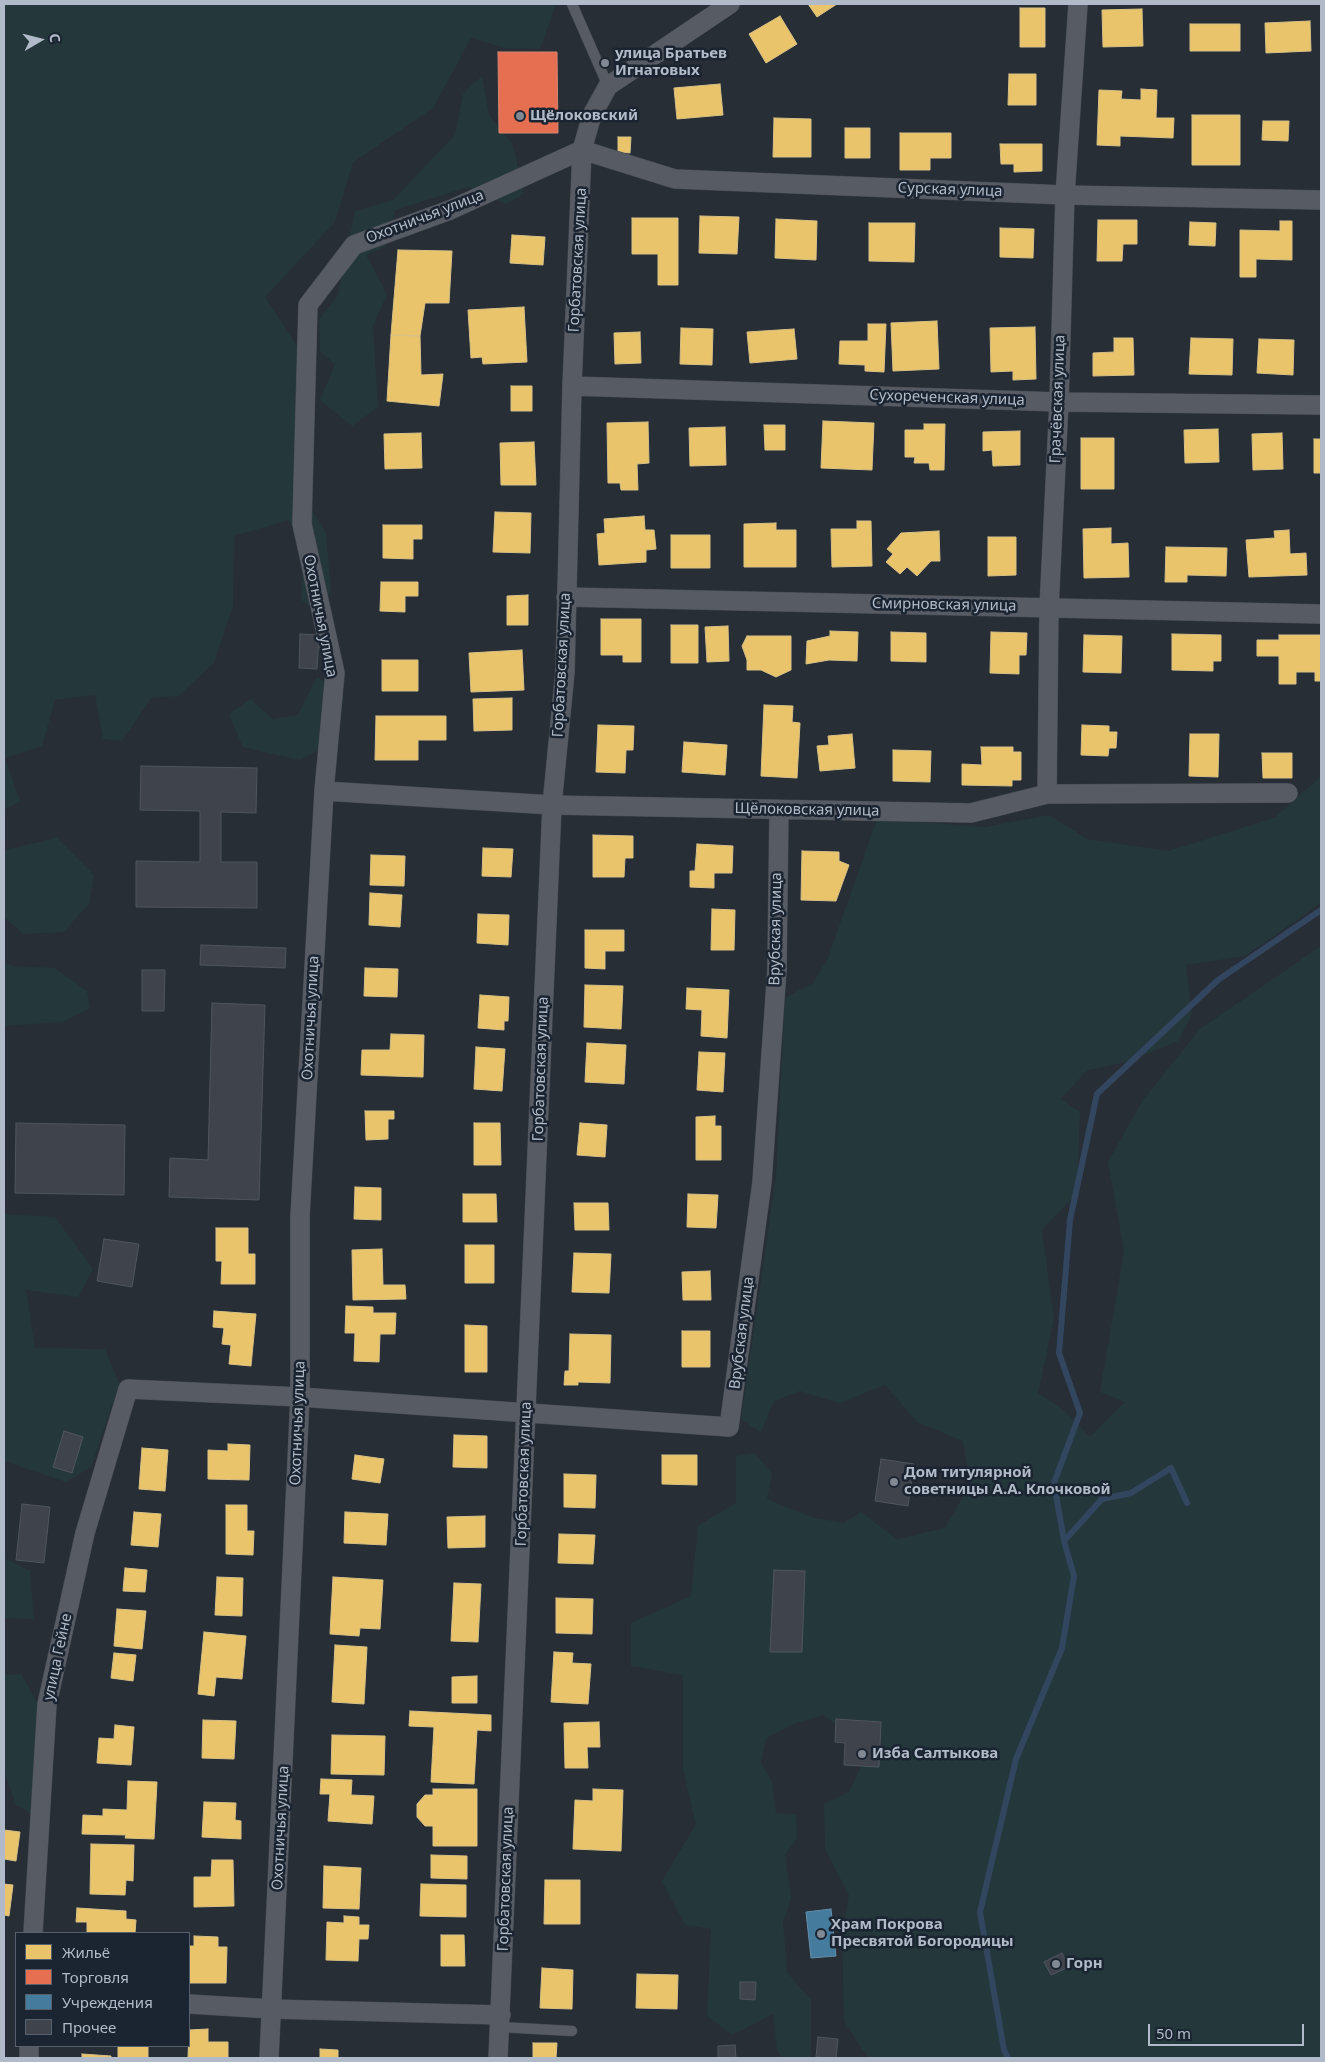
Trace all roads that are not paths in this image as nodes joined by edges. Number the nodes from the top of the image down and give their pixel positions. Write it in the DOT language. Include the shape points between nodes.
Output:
graph roads {
  1 [pos="572,4"];
  2 [pos="730,4"];
  3 [pos="1078,4"];
  4 [pos="608,86"];
  5 [pos="582,150"];
  6 [pos="1065,195"];
  7 [pos="1321,200"];
  8 [pos="572,386"];
  9 [pos="1058,402"];
  10 [pos="1321,406"];
  11 [pos="566,597"];
  12 [pos="1049,608"];
  13 [pos="1321,614"];
  14 [pos="324,792"];
  15 [pos="1288,793"];
  16 [pos="1047,794"];
  17 [pos="552,805"];
  18 [pos="778,810"];
  19 [pos="128,1389"];
  20 [pos="300,1397"];
  21 [pos="526,1413"];
  22 [pos="33,1932"];
  23 [pos="190,2004"];
  24 [pos="272,2009"];
  25 [pos="500,2021"];
  26 [pos="572,2031"];
  27 [pos="269,2058"];
  28 [pos="498,2058"];
  1 -- 4 [label="lane"];
  2 -- 4 [label="street"];
  3 -- 6 [label="street, Грачёвская улица"];
  4 -- 5 [label="street, Горбатовская улица" via="592,115"];
  5 -- 6 [label="street, Сурская улица" via="675,179"];
  5 -- 8 [label="street, Горбатовская улица"];
  5 -- 14 [label="street, Охотничья улица" via="450,210 354,245 308,305 302,524 335,672"];
  6 -- 7 [label="street, Сурская улица"];
  6 -- 9 [label="street, Грачёвская улица"];
  8 -- 9 [label="street, Сухореченская улица"];
  8 -- 11 [label="street, Горбатовская улица"];
  9 -- 10 [label="street, Сухореченская улица"];
  9 -- 12 [label="street, Грачёвская улица"];
  11 -- 12 [label="street, Смирновская улица"];
  11 -- 17 [label="street, Горбатовская улица" via="565,672"];
  12 -- 13 [label="street, Смирновская улица"];
  12 -- 16 [label="street, Грачёвская улица"];
  14 -- 17 [label="street, Щёлоковская улица"];
  14 -- 20 [label="street, Охотничья улица" via="300,1216"];
  15 -- 16 [label="street, Щёлоковская улица"];
  16 -- 18 [label="street, Щёлоковская улица" via="971,813"];
  17 -- 18 [label="street, Щёлоковская улица"];
  17 -- 21 [label="street, Горбатовская улица"];
  18 -- 21 [label="street, Врубская улица" via="777,970 762,1182 730,1427"];
  19 -- 20 [label="street, Врубская улица"];
  19 -- 22 [label="street, улица Гейне" via="85,1533 47,1704"];
  20 -- 21 [label="street, Врубская улица"];
  20 -- 24 [label="street, Охотничья улица"];
  21 -- 25 [label="street, Горбатовская улица"];
  23 -- 24 [label="street"];
  24 -- 25 [label="street"];
  24 -- 27 [label="street, Охотничья улица"];
  25 -- 26 [label="lane"];
  25 -- 28 [label="street, Горбатовская улица"];
}
